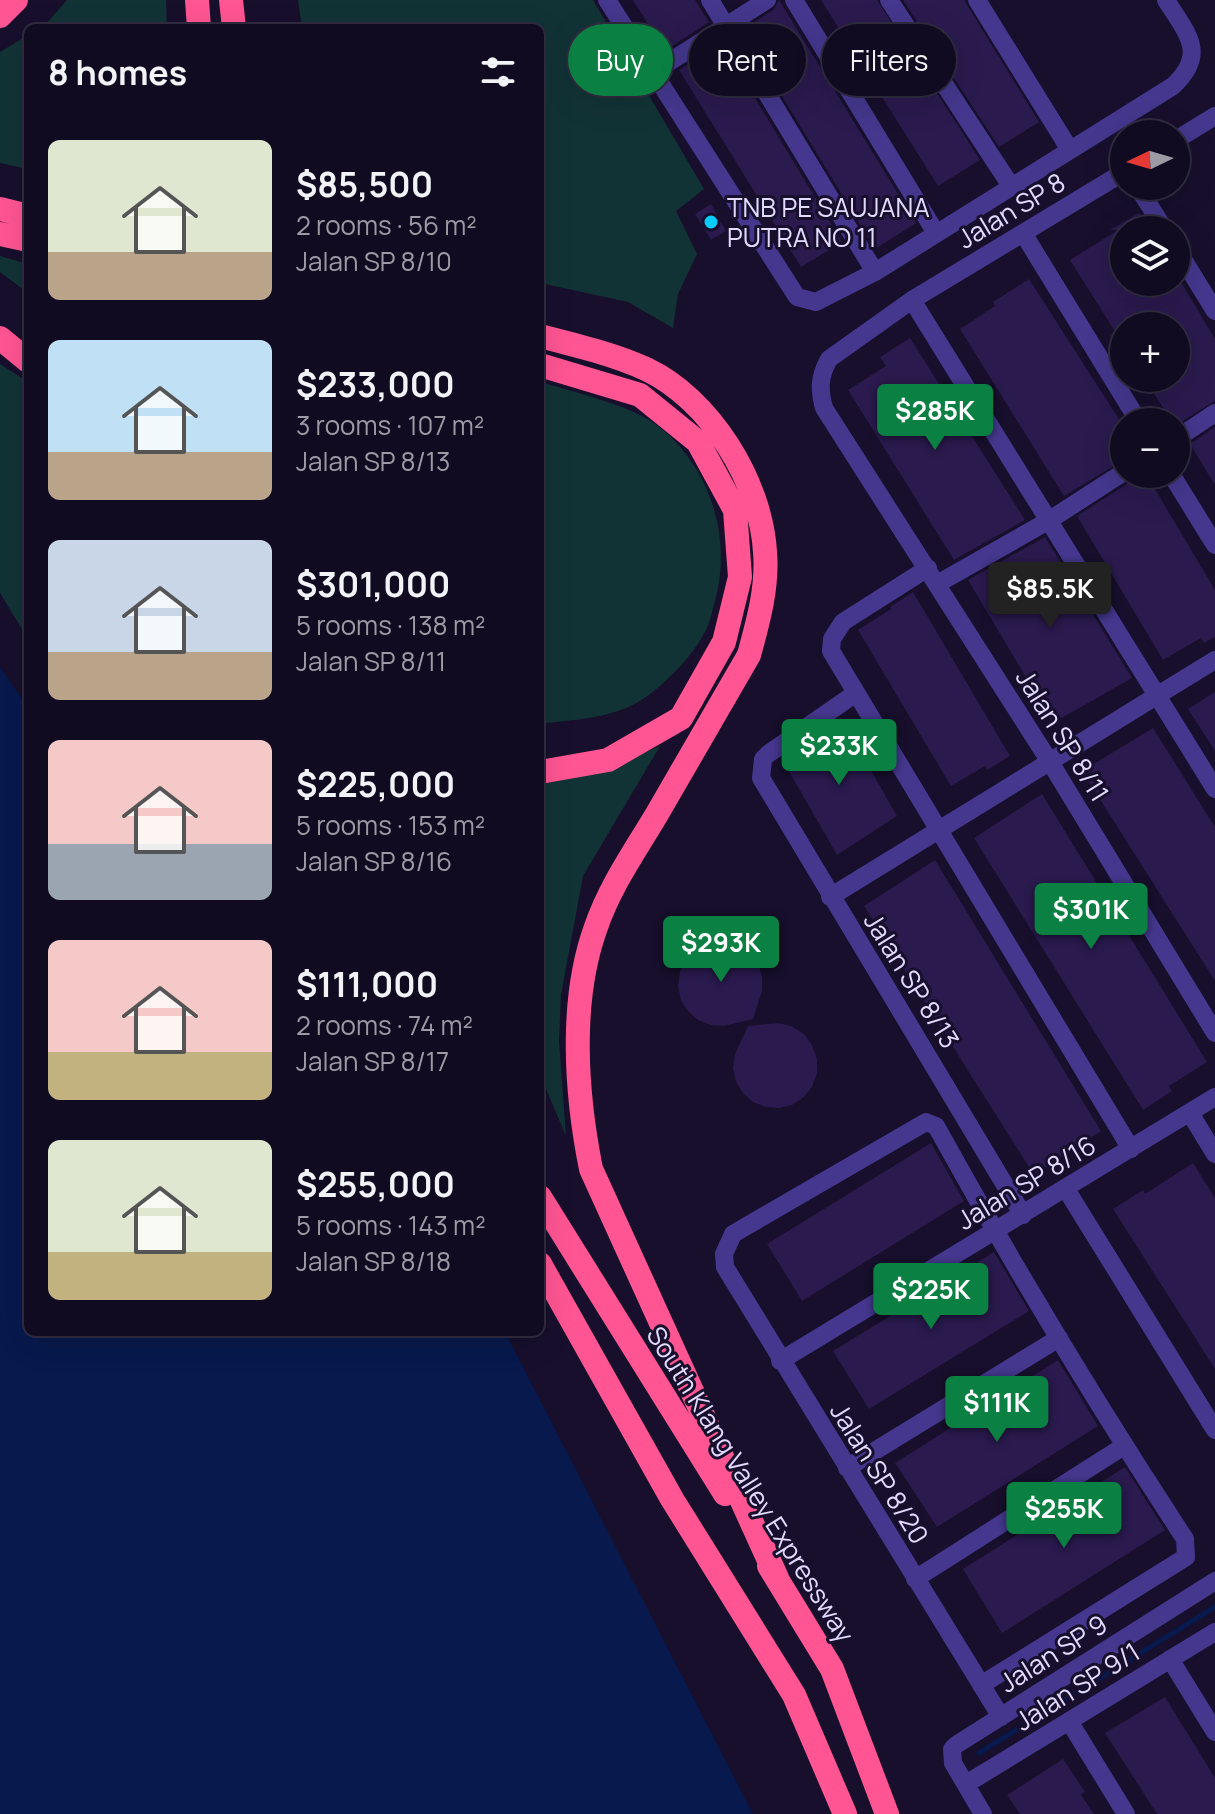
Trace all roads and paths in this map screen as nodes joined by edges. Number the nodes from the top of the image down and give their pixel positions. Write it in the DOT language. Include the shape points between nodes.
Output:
graph roads {
  1 [pos="16,0"];
  2 [pos="197,0"];
  3 [pos="231,0"];
  4 [pos="607,0"];
  5 [pos="710,0"];
  6 [pos="767,0"];
  7 [pos="794,0"];
  8 [pos="889,0"];
  9 [pos="977,0"];
  10 [pos="1166,0"];
  11 [pos="0,16"];
  12 [pos="199,24"];
  13 [pos="234,24"];
  14 [pos="622,24"];
  15 [pos="725,24"];
  16 [pos="729,24"];
  17 [pos="667,96"];
  18 [pos="768,96"];
  19 [pos="1215,116"];
  20 [pos="1190,131"];
  21 [pos="1070,150"];
  22 [pos="1110,180"];
  23 [pos="1011,186"];
  24 [pos="936,233"];
  25 [pos="1023,233"];
  26 [pos="1190,271"];
  27 [pos="875,272"];
  28 [pos="912,300"];
  29 [pos="1215,311"];
  30 [pos="544,337"];
  31 [pos="0,338"];
  32 [pos="24,358"];
  33 [pos="544,366"];
  34 [pos="819,384"];
  35 [pos="1130,408"];
  36 [pos="1215,413"];
  37 [pos="1190,430"];
  38 [pos="1110,481"];
  39 [pos="1180,488"];
  40 [pos="1048,521"];
  41 [pos="1215,545"];
  42 [pos="932,576"];
  43 [pos="1215,660"];
  44 [pos="856,693"];
  45 [pos="1157,696"];
  46 [pos="1050,762"];
  47 [pos="544,771"];
  48 [pos="1215,789"];
  49 [pos="941,829"];
  50 [pos="830,897"];
  51 [pos="1215,1033"];
  52 [pos="1215,1097"];
  53 [pos="1190,1113"];
  54 [pos="1131,1149"];
  55 [pos="1215,1154"];
  56 [pos="1066,1189"];
  57 [pos="544,1203"];
  58 [pos="1023,1215"];
  59 [pos="995,1232"];
  60 [pos="544,1271"];
  61 [pos="1059,1338"];
  62 [pos="780,1361"];
  63 [pos="1215,1430"];
  64 [pos="1124,1446"];
  65 [pos="847,1468"];
  66 [pos="777,1578"];
  67 [pos="915,1579"];
  68 [pos="1215,1581"];
  69 [pos="1215,1632"];
  70 [pos="1170,1659"];
  71 [pos="981,1685"];
  72 [pos="1001,1717"];
  73 [pos="1069,1721"];
  74 [pos="1215,1732"];
  75 [pos="966,1784"];
  76 [pos="845,1814"];
  77 [pos="887,1814"];
  78 [pos="983,1814"];
  79 [pos="1126,1814"];
  1 -- 11 [label="highway"];
  2 -- 12 [label="highway"];
  3 -- 13 [label="highway"];
  4 -- 14 [label="street"];
  5 -- 15 [label="street"];
  6 -- 16 [label="street"];
  7 -- 24 [label="street"];
  8 -- 23 [label="street"];
  9 -- 21 [label="street"];
  10 -- 21 [label="street" via="1190,39 1190,66 1173,86"];
  17 -- 27 [label="street" via="797,297 824,300"];
  18 -- 27 [label="street"];
  19 -- 20 [label="street"];
  21 -- 23 [label="street"];
  22 -- 25 [label="street, Jalan SP 8"];
  23 -- 24 [label="street"];
  24 -- 27 [label="street"];
  25 -- 28 [label="street, Jalan SP 8"];
  25 -- 35 [label="street"];
  26 -- 29 [label="street"];
  28 -- 34 [label="street, Jalan SP 8" via="829,359"];
  28 -- 40 [label="street"];
  30 -- 66 [label="highway" via="647,370 701,410 744,474 758,510 764,584 749,655 621,872 595,928 581,989 578,1055 591,1169"];
  31 -- 32 [label="highway"];
  33 -- 47 [label="highway" via="640,395 698,442 735,510 740,577 724,642 681,718 608,760"];
  34 -- 42 [label="street, Jalan SP 8/11" via="824,408"];
  36 -- 37 [label="street"];
  38 -- 40 [label="street"];
  39 -- 41 [label="street"];
  40 -- 42 [label="street"];
  40 -- 45 [label="street"];
  42 -- 44 [label="street" via="843,622 830,644"];
  42 -- 46 [label="street, Jalan SP 8/11"];
  43 -- 45 [label="street"];
  44 -- 49 [label="street"];
  44 -- 50 [label="street, Jalan SP 8/13" via="768,754 761,771 766,790"];
  45 -- 46 [label="street"];
  45 -- 48 [label="street"];
  46 -- 49 [label="street"];
  46 -- 51 [label="street, Jalan SP 8/11"];
  49 -- 50 [label="street"];
  49 -- 54 [label="street"];
  50 -- 58 [label="street, Jalan SP 8/13"];
  52 -- 53 [label="street, Jalan SP 8/16"];
  53 -- 54 [label="street, Jalan SP 8/16"];
  53 -- 55 [label="street"];
  54 -- 56 [label="street, Jalan SP 8/16"];
  56 -- 58 [label="street, Jalan SP 8/16"];
  56 -- 63 [label="street"];
  57 -- 66 [label="highway, South Klang Valley Expressway"];
  58 -- 59 [label="street, Jalan SP 8/16"];
  59 -- 61 [label="street"];
  59 -- 62 [label="street, Jalan SP 8/16"];
  59 -- 62 [label="street, Jalan SP 8/20" via="936,1126 926,1122 733,1234 724,1254 725,1267"];
  60 -- 76 [label="highway" via="672,1499 794,1695"];
  61 -- 64 [label="street"];
  61 -- 65 [label="street"];
  62 -- 65 [label="street, Jalan SP 8/20"];
  64 -- 67 [label="street"];
  64 -- 71 [label="street" via="1185,1539 1186,1557"];
  65 -- 67 [label="street, Jalan SP 8/20"];
  66 -- 77 [label="highway, South Klang Valley Expressway" via="832,1669"];
  67 -- 71 [label="street, Jalan SP 8/20"];
  68 -- 72 [label="street, Jalan SP 9"];
  69 -- 70 [label="street, Jalan SP 9/1"];
  70 -- 73 [label="street, Jalan SP 9/1"];
  70 -- 74 [label="street"];
  71 -- 72 [label="street, Jalan SP 8/20"];
  72 -- 75 [label="street, Jalan SP 9" via="952,1749 953,1763"];
  73 -- 75 [label="street, Jalan SP 9/1"];
  73 -- 79 [label="street"];
  75 -- 78 [label="street"];
}
